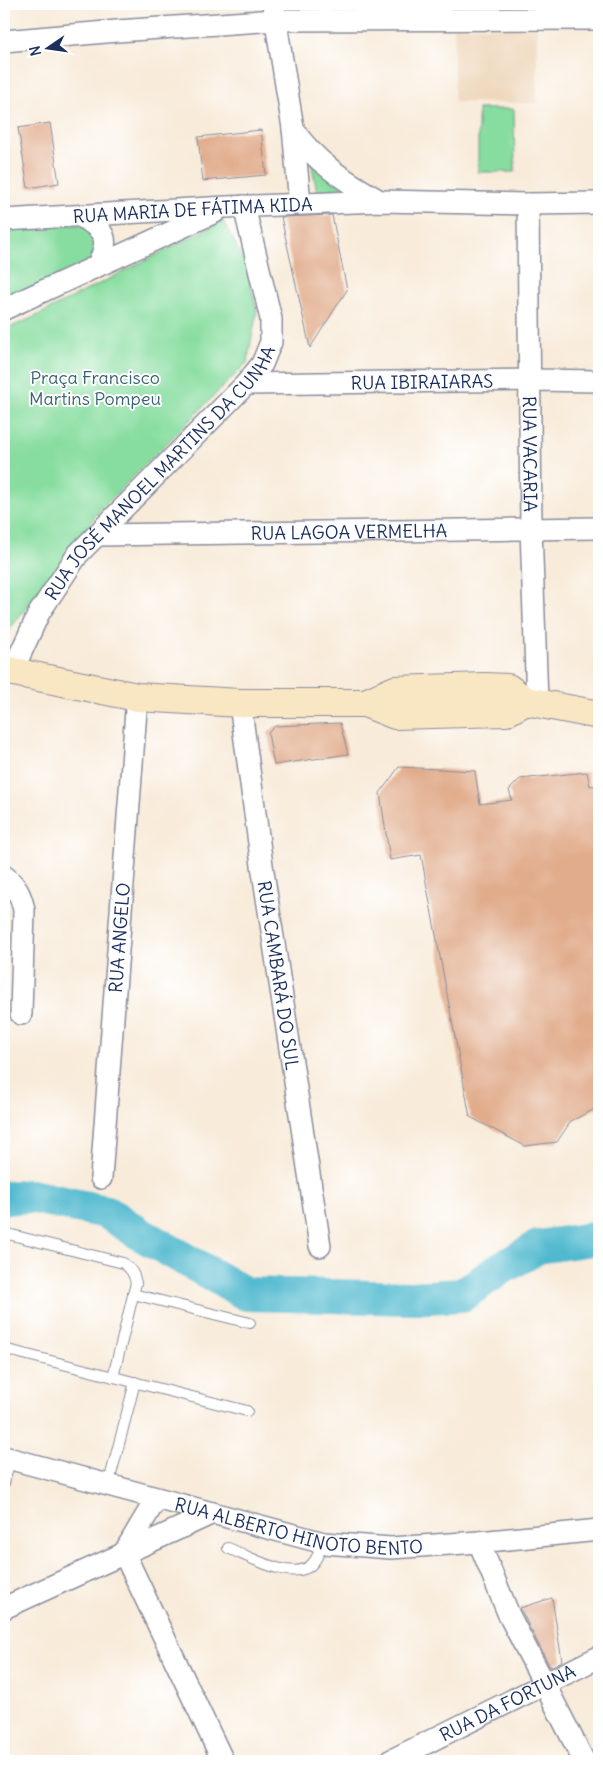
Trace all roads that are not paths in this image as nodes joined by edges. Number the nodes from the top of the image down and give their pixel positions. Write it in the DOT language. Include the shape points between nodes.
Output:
graph roads {
  1 [pos="274,12"];
  2 [pos="599,19"];
  3 [pos="4,41"];
  4 [pos="293,128"];
  5 [pos="380,201"];
  6 [pos="599,203"];
  7 [pos="300,204"];
  8 [pos="528,204"];
  9 [pos="235,207"];
  10 [pos="80,216"];
  11 [pos="4,220"];
  12 [pos="97,266"];
  13 [pos="4,309"];
  14 [pos="530,380"];
  15 [pos="599,381"];
  16 [pos="246,384"];
  17 [pos="531,528"];
  18 [pos="599,528"];
  19 [pos="98,534"];
  20 [pos="8,671"];
  21 [pos="137,697"];
  22 [pos="532,702"];
  23 [pos="240,704"];
  24 [pos="599,715"];
  25 [pos="4,876"];
  26 [pos="21,1014"];
  27 [pos="101,1178"];
  28 [pos="4,1233"];
  29 [pos="320,1246"];
  30 [pos="133,1294"];
  31 [pos="250,1323"];
  32 [pos="4,1349"];
  33 [pos="114,1377"];
  34 [pos="135,1382"];
  35 [pos="247,1411"];
  36 [pos="7,1458"];
  37 [pos="4,1483"];
  38 [pos="108,1486"];
  39 [pos="156,1499"];
  40 [pos="213,1513"];
  41 [pos="599,1530"];
  42 [pos="480,1542"];
  43 [pos="324,1543"];
  44 [pos="228,1548"];
  45 [pos="124,1553"];
  46 [pos="4,1608"];
  47 [pos="599,1657"];
  48 [pos="544,1685"];
  49 [pos="224,1761"];
  50 [pos="390,1761"];
  51 [pos="584,1761"];
  1 -- 2 [label="street"];
  1 -- 3 [label="street"];
  1 -- 4 [label="street"];
  4 -- 5 [label="street, RUA MARIA DE FÁTIMA KIDA" via="310,152 325,165"];
  4 -- 7 [label="street"];
  5 -- 7 [label="street, RUA MARIA DE FÁTIMA KIDA"];
  5 -- 8 [label="street, RUA MARIA DE FÁTIMA KIDA"];
  6 -- 8 [label="street, RUA MARIA DE FÁTIMA KIDA"];
  7 -- 9 [label="street, RUA MARIA DE FÁTIMA KIDA"];
  8 -- 14 [label="street, RUA VACARIA"];
  9 -- 10 [label="street, RUA MARIA DE FÁTIMA KIDA"];
  9 -- 12 [label="street"];
  9 -- 16 [label="street, RUA JOSÉ MANOEL MARTINS DA CUNHA" via="271,319 271,342 262,364"];
  10 -- 11 [label="street, RUA MARIA DE FÁTIMA KIDA"];
  10 -- 12 [label="street" via="96,225 106,243"];
  12 -- 13 [label="street"];
  14 -- 15 [label="street, RUA IBIRAIARAS"];
  14 -- 16 [label="street, RUA IBIRAIARAS"];
  14 -- 17 [label="street, RUA VACARIA"];
  16 -- 19 [label="street, RUA JOSÉ MANOEL MARTINS DA CUNHA"];
  17 -- 18 [label="street, RUA LAGOA VERMELHA"];
  17 -- 19 [label="street, RUA LAGOA VERMELHA"];
  17 -- 22 [label="street, RUA VACARIA"];
  19 -- 20 [label="street, RUA JOSÉ MANOEL MARTINS DA CUNHA" via="78,554 57,583"];
  20 -- 21 [label="main road"];
  21 -- 23 [label="main road"];
  21 -- 27 [label="street, RUA ANGELO"];
  22 -- 23 [label="main road" via="508,688 485,687 395,690 364,703"];
  22 -- 24 [label="main road"];
  23 -- 29 [label="street, RUA CAMBARÁ DO SUL"];
  25 -- 26 [label="street" via="22,896 24,910"];
  28 -- 30 [label="lane" via="123,1264 135,1276"];
  30 -- 31 [label="lane"];
  30 -- 33 [label="lane"];
  32 -- 33 [label="lane"];
  33 -- 34 [label="lane"];
  34 -- 35 [label="lane"];
  34 -- 38 [label="lane"];
  36 -- 37 [label="lane"];
  36 -- 38 [label="street, RUA ALBERTO HINOTO BENTO"];
  38 -- 39 [label="street, RUA ALBERTO HINOTO BENTO"];
  39 -- 40 [label="street, RUA ALBERTO HINOTO BENTO"];
  39 -- 45 [label="street"];
  40 -- 43 [label="street, RUA ALBERTO HINOTO BENTO"];
  40 -- 45 [label="street"];
  41 -- 42 [label="street, RUA ALBERTO HINOTO BENTO"];
  42 -- 43 [label="street, RUA ALBERTO HINOTO BENTO" via="391,1548"];
  42 -- 48 [label="street" via="509,1615"];
  43 -- 44 [label="lane" via="312,1565 297,1571 283,1570"];
  45 -- 46 [label="street"];
  45 -- 49 [label="street"];
  47 -- 48 [label="street, RUA DA FORTUNA"];
  48 -- 50 [label="street, RUA DA FORTUNA"];
  48 -- 51 [label="street"];
}
